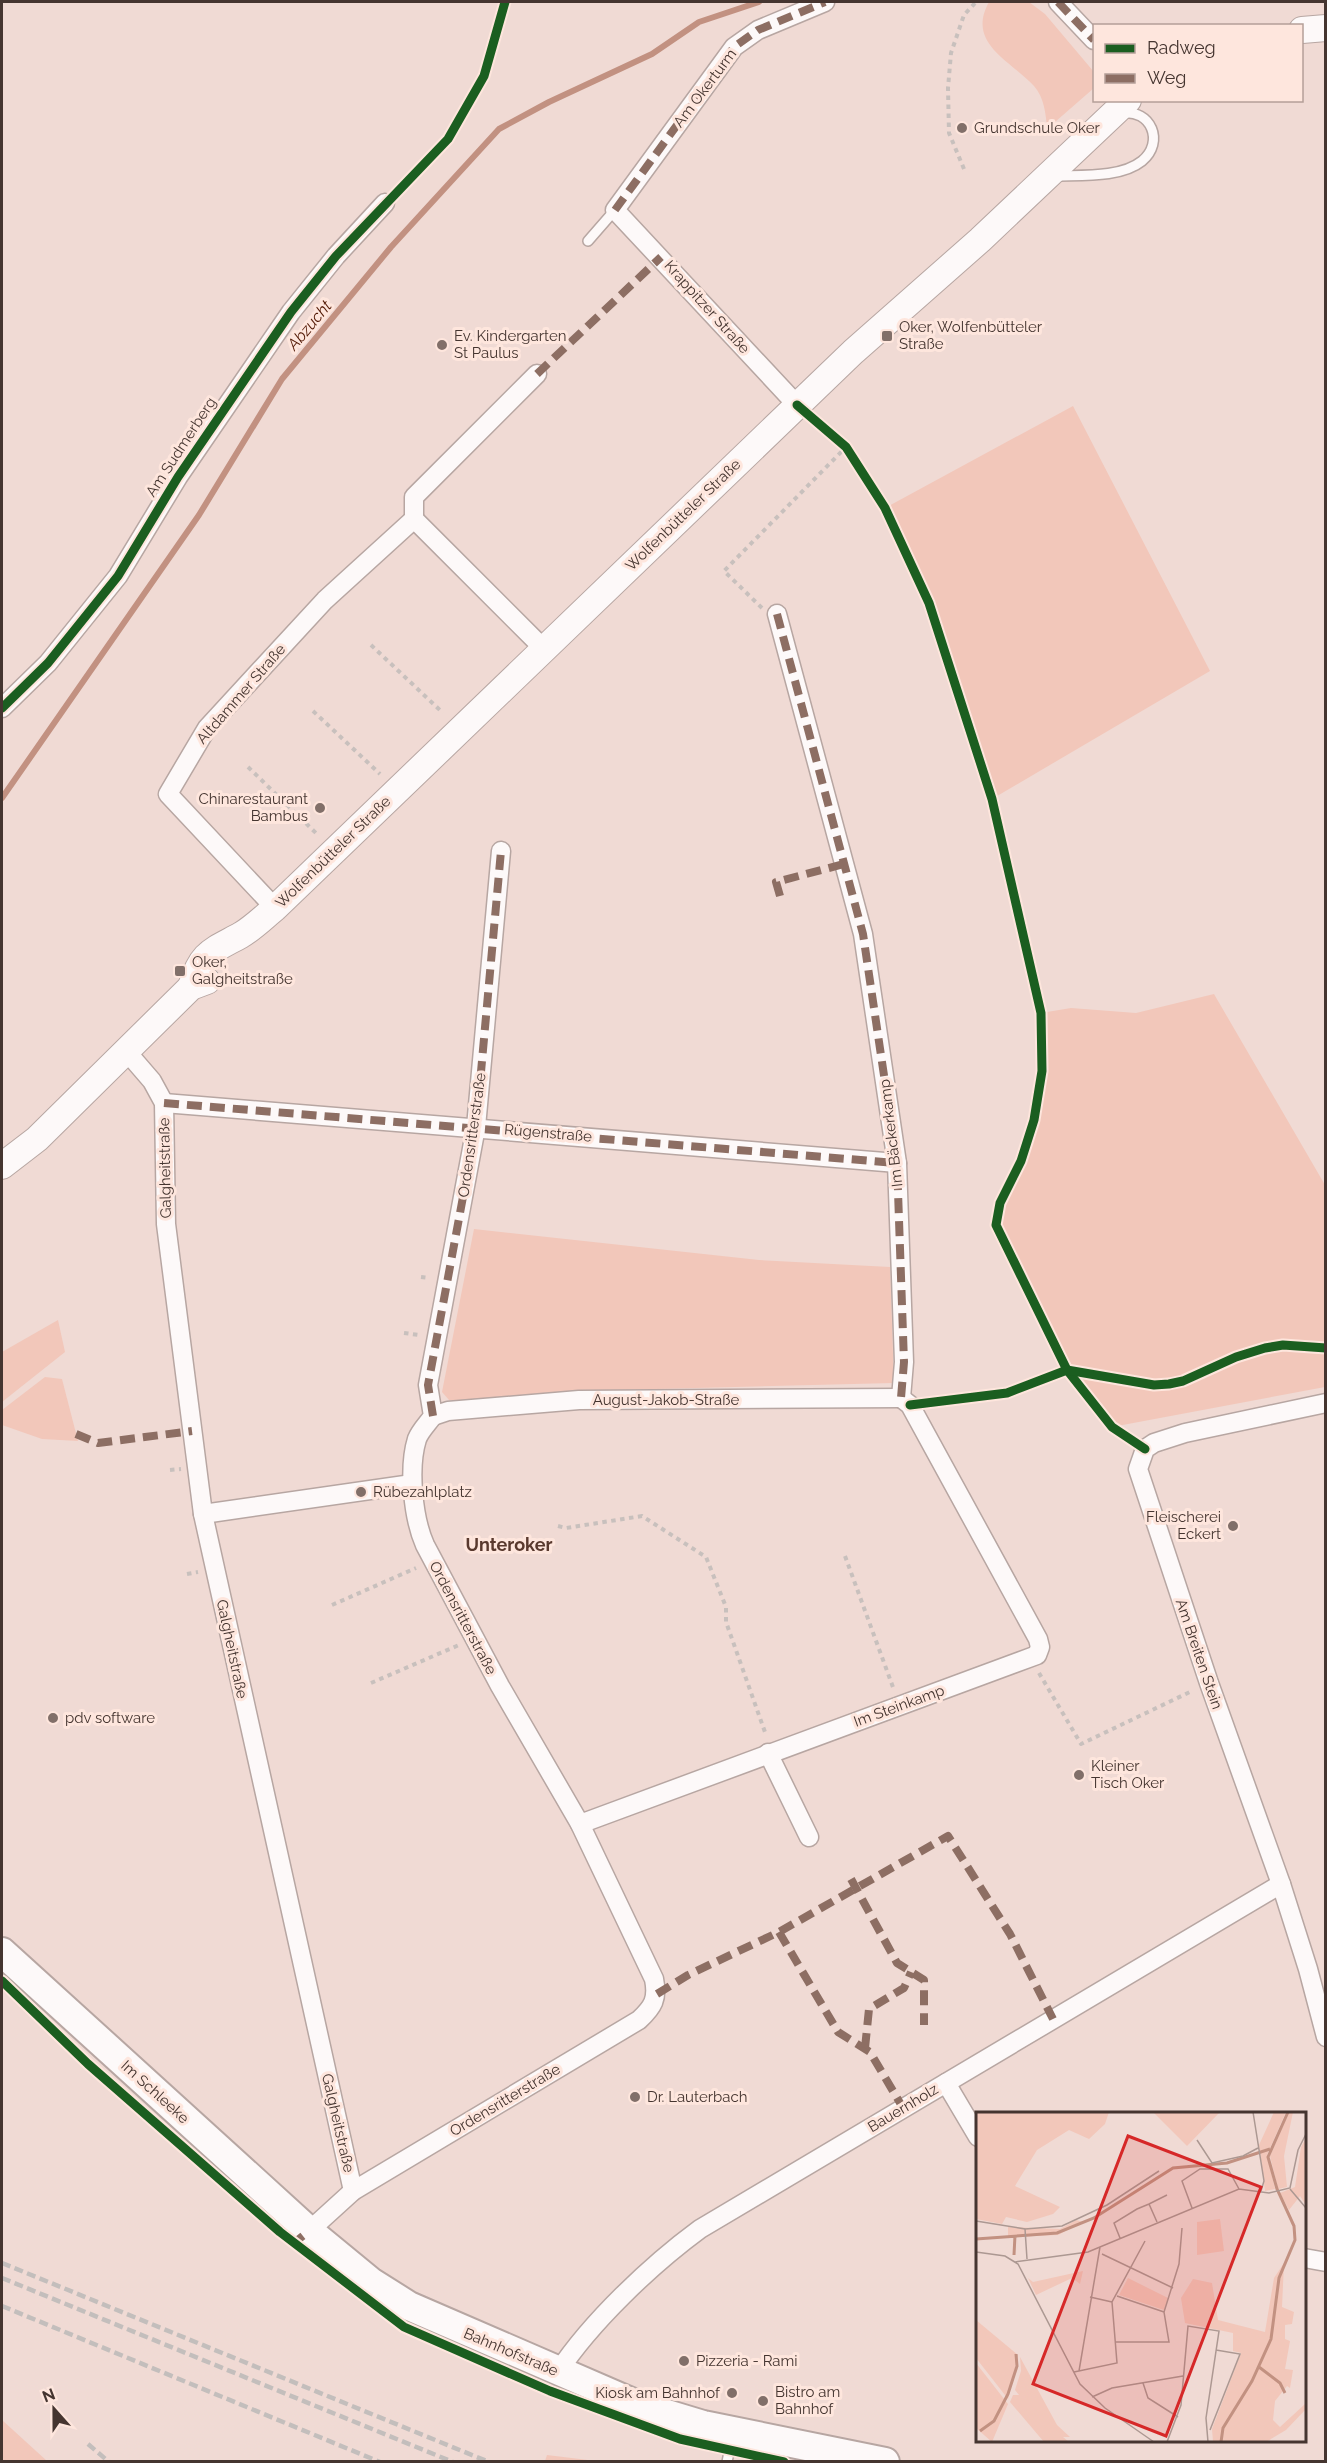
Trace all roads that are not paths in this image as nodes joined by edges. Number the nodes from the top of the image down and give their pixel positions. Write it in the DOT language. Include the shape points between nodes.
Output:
graph roads {
  1 [pos="825,2"];
  2 [pos="1058,2"];
  3 [pos="1326,28"];
  4 [pos="1303,30"];
  5 [pos="1093,38"];
  6 [pos="1119,109"];
  7 [pos="1047,176"];
  8 [pos="386,203"];
  9 [pos="615,210"];
  10 [pos="588,241"];
  11 [pos="537,374"];
  12 [pos="797,405"];
  13 [pos="414,519"];
  14 [pos="777,614"];
  15 [pos="544,650"];
  16 [pos="2,708"];
  17 [pos="501,851"];
  18 [pos="275,908"];
  19 [pos="127,1052"];
  20 [pos="164,1102"];
  21 [pos="476,1127"];
  22 [pos="897,1163"];
  23 [pos="2,1166"];
  24 [pos="901,1398"];
  25 [pos="1326,1403"];
  26 [pos="433,1416"];
  27 [pos="412,1484"];
  28 [pos="203,1514"];
  29 [pos="770,1752"];
  30 [pos="580,1824"];
  31 [pos="809,1837"];
  32 [pos="1281,1884"];
  33 [pos="2,1952"];
  34 [pos="1326,2037"];
  35 [pos="946,2083"];
  36 [pos="976,2134"];
  37 [pos="353,2191"];
  38 [pos="309,2231"];
  39 [pos="1306,2258"];
  40 [pos="1326,2262"];
  41 [pos="558,2372"];
  42 [pos="734,2431"];
  43 [pos="727,2462"];
  44 [pos="885,2462"];
  1 -- 9 [label="street, Am Okerturm" via="758,30 734,47"];
  2 -- 5 [label="street"];
  3 -- 4 [label="main road"];
  6 -- 7 [label="main road, Wolfenbütteler Straße"];
  6 -- 7 [label="lane" via="1139,114 1150,122 1155,135 1153,147 1142,161 1126,169 1093,175"];
  7 -- 12 [label="main road, Wolfenbütteler Straße"];
  8 -- 16 [label="street, Am Sudmerberg" via="291,312 177,477 118,576 48,663"];
  9 -- 10 [label="lane"];
  9 -- 12 [label="street, Krappitzer Straße"];
  11 -- 13 [label="street" via="414,497"];
  12 -- 15 [label="main road, Wolfenbütteler Straße"];
  13 -- 15 [label="street"];
  13 -- 18 [label="street, Altdammer Straße" via="325,600 207,728 168,794"];
  14 -- 22 [label="street, Im Bäckerkamp" via="863,934"];
  15 -- 18 [label="main road, Wolfenbütteler Straße"];
  17 -- 21 [label="street, Ordensritterstraße"];
  18 -- 19 [label="main road, Wolfenbütteler Straße" via="242,935 232,956 216,973 190,987"];
  19 -- 20 [label="street, Galgheitstraße" via="153,1081"];
  19 -- 23 [label="main road, Wolfenbütteler Straße" via="38,1139"];
  20 -- 21 [label="street, Rügenstraße"];
  20 -- 28 [label="street, Galgheitstraße" via="166,1224"];
  21 -- 22 [label="street, Rügenstraße"];
  21 -- 26 [label="street, Ordensritterstraße" via="428,1385"];
  22 -- 24 [label="street, Im Bäckerkamp" via="904,1362"];
  24 -- 26 [label="street, August-Jakob-Straße" via="579,1400 448,1411"];
  24 -- 29 [label="street, Im Steinkamp" via="910,1405 1040,1647 1030,1659"];
  25 -- 32 [label="street, Am Breiten Stein" via="1154,1443 1140,1459 1139,1477"];
  26 -- 27 [label="street, Ordensritterstraße" via="417,1438"];
  27 -- 28 [label="street"];
  27 -- 30 [label="street, Ordensritterstraße" via="420,1535 474,1639"];
  28 -- 37 [label="street, Galgheitstraße"];
  29 -- 30 [label="street, Im Steinkamp"];
  29 -- 31 [label="street"];
  30 -- 37 [label="street, Ordensritterstraße" via="654,1979 657,1994 652,2008 639,2020"];
  32 -- 34 [label="street, Am Breiten Stein"];
  32 -- 35 [label="street, Bauernholz"];
  33 -- 38 [label="main road, Im Schleeke"];
  35 -- 36 [label="street"];
  35 -- 41 [label="street, Bauernholz" via="700,2229 660,2261 583,2339"];
  37 -- 38 [label="street, Galgheitstraße"];
  38 -- 41 [label="main road, Bahnhofstraße" via="371,2282 409,2306"];
  39 -- 40 [label="street"];
  41 -- 42 [label="main road, Bahnhofstraße" via="640,2406"];
  42 -- 43 [label="lane"];
  42 -- 44 [label="main road, Bahnhofstraße"];
}
